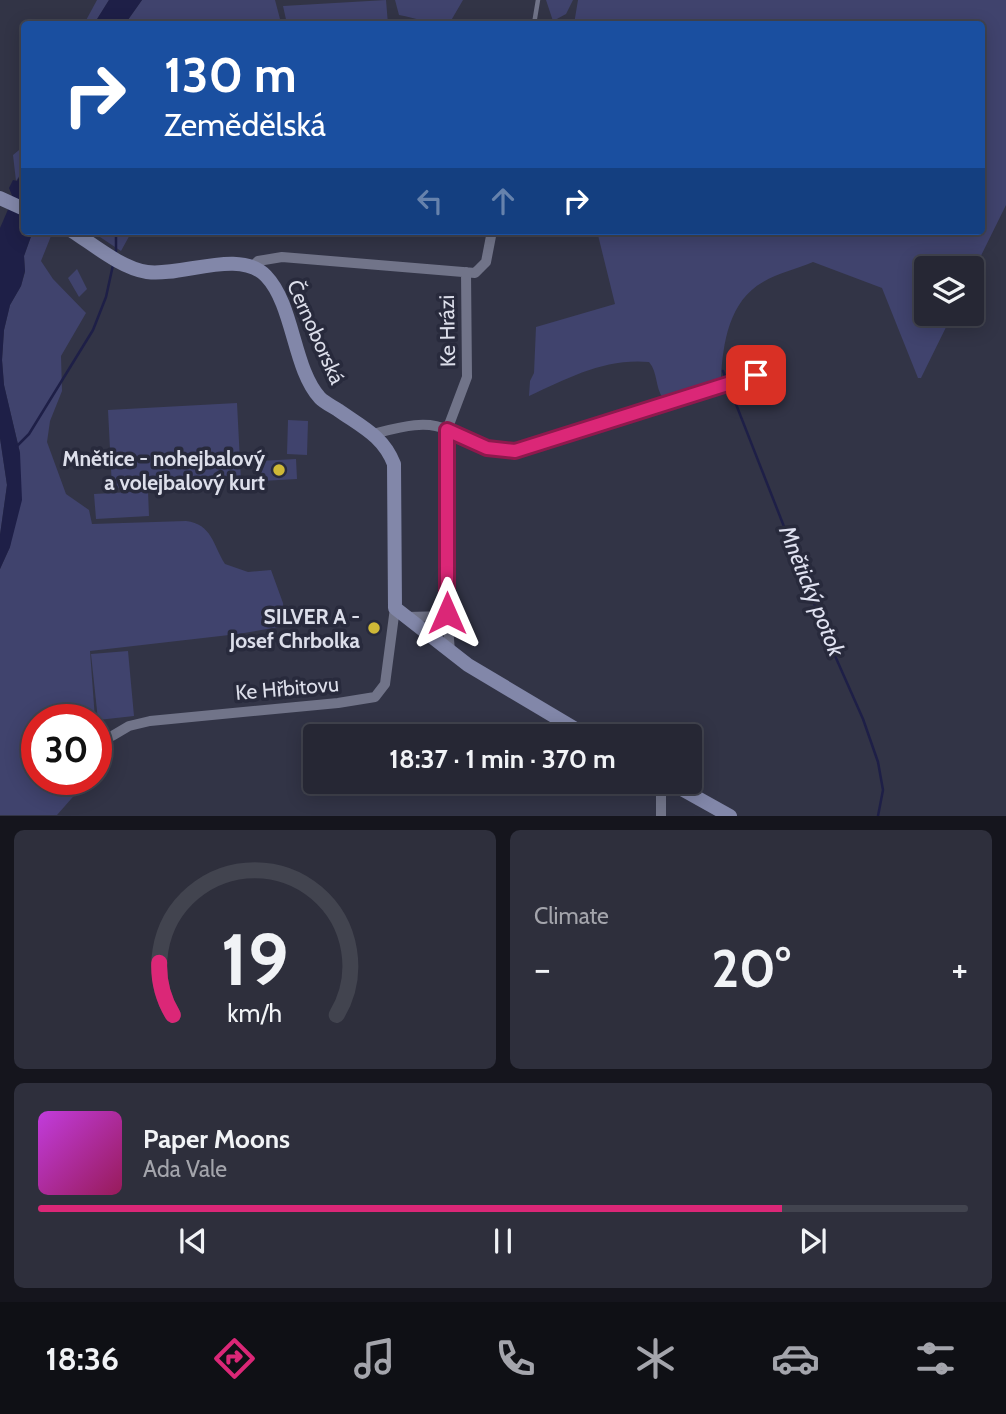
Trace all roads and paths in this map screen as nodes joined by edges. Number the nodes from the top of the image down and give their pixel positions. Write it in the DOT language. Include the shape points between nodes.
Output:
graph roads {
  1 [pos="538,0"];
  2 [pos="534,21"];
  3 [pos="1,198"];
  4 [pos="21,208"];
  5 [pos="79,235"];
  6 [pos="491,235"];
  7 [pos="253,266"];
  8 [pos="466,272"];
  9 [pos="756,375"];
  10 [pos="447,430"];
  11 [pos="373,434"];
  12 [pos="395,608"];
  13 [pos="447,616"];
  14 [pos="407,617"];
  15 [pos="450,652"];
  16 [pos="568,724"];
  17 [pos="112,736"];
  18 [pos="661,794"];
  19 [pos="691,794"];
  20 [pos="662,816"];
  21 [pos="730,816"];
  1 -- 2 [label="lane"];
  3 -- 4 [label="street"];
  5 -- 7 [label="street" via="127,265 151,272"];
  6 -- 8 [label="street, Ke Hrázi" via="486,262 475,272"];
  7 -- 8 [label="street" via="282,257"];
  7 -- 11 [label="street, Černoborská" via="277,292 320,398"];
  8 -- 10 [label="street, Ke Hrázi" via="467,377"];
  9 -- 10 [label="lane" via="515,451 487,448"];
  10 -- 11 [label="street" via="435,424"];
  10 -- 13 [label="street, Ke Hrázi"];
  11 -- 12 [label="street, Černoborská" via="394,464"];
  12 -- 14 [label="street"];
  12 -- 17 [label="street, Ke Hřbitovu" via="385,684 375,697 150,720"];
  13 -- 14 [label="street"];
  13 -- 15 [label="street, Ke Hrázi"];
  14 -- 15 [label="street"];
  15 -- 16 [label="street"];
  18 -- 20 [label="street"];
  19 -- 21 [label="street"];
}
